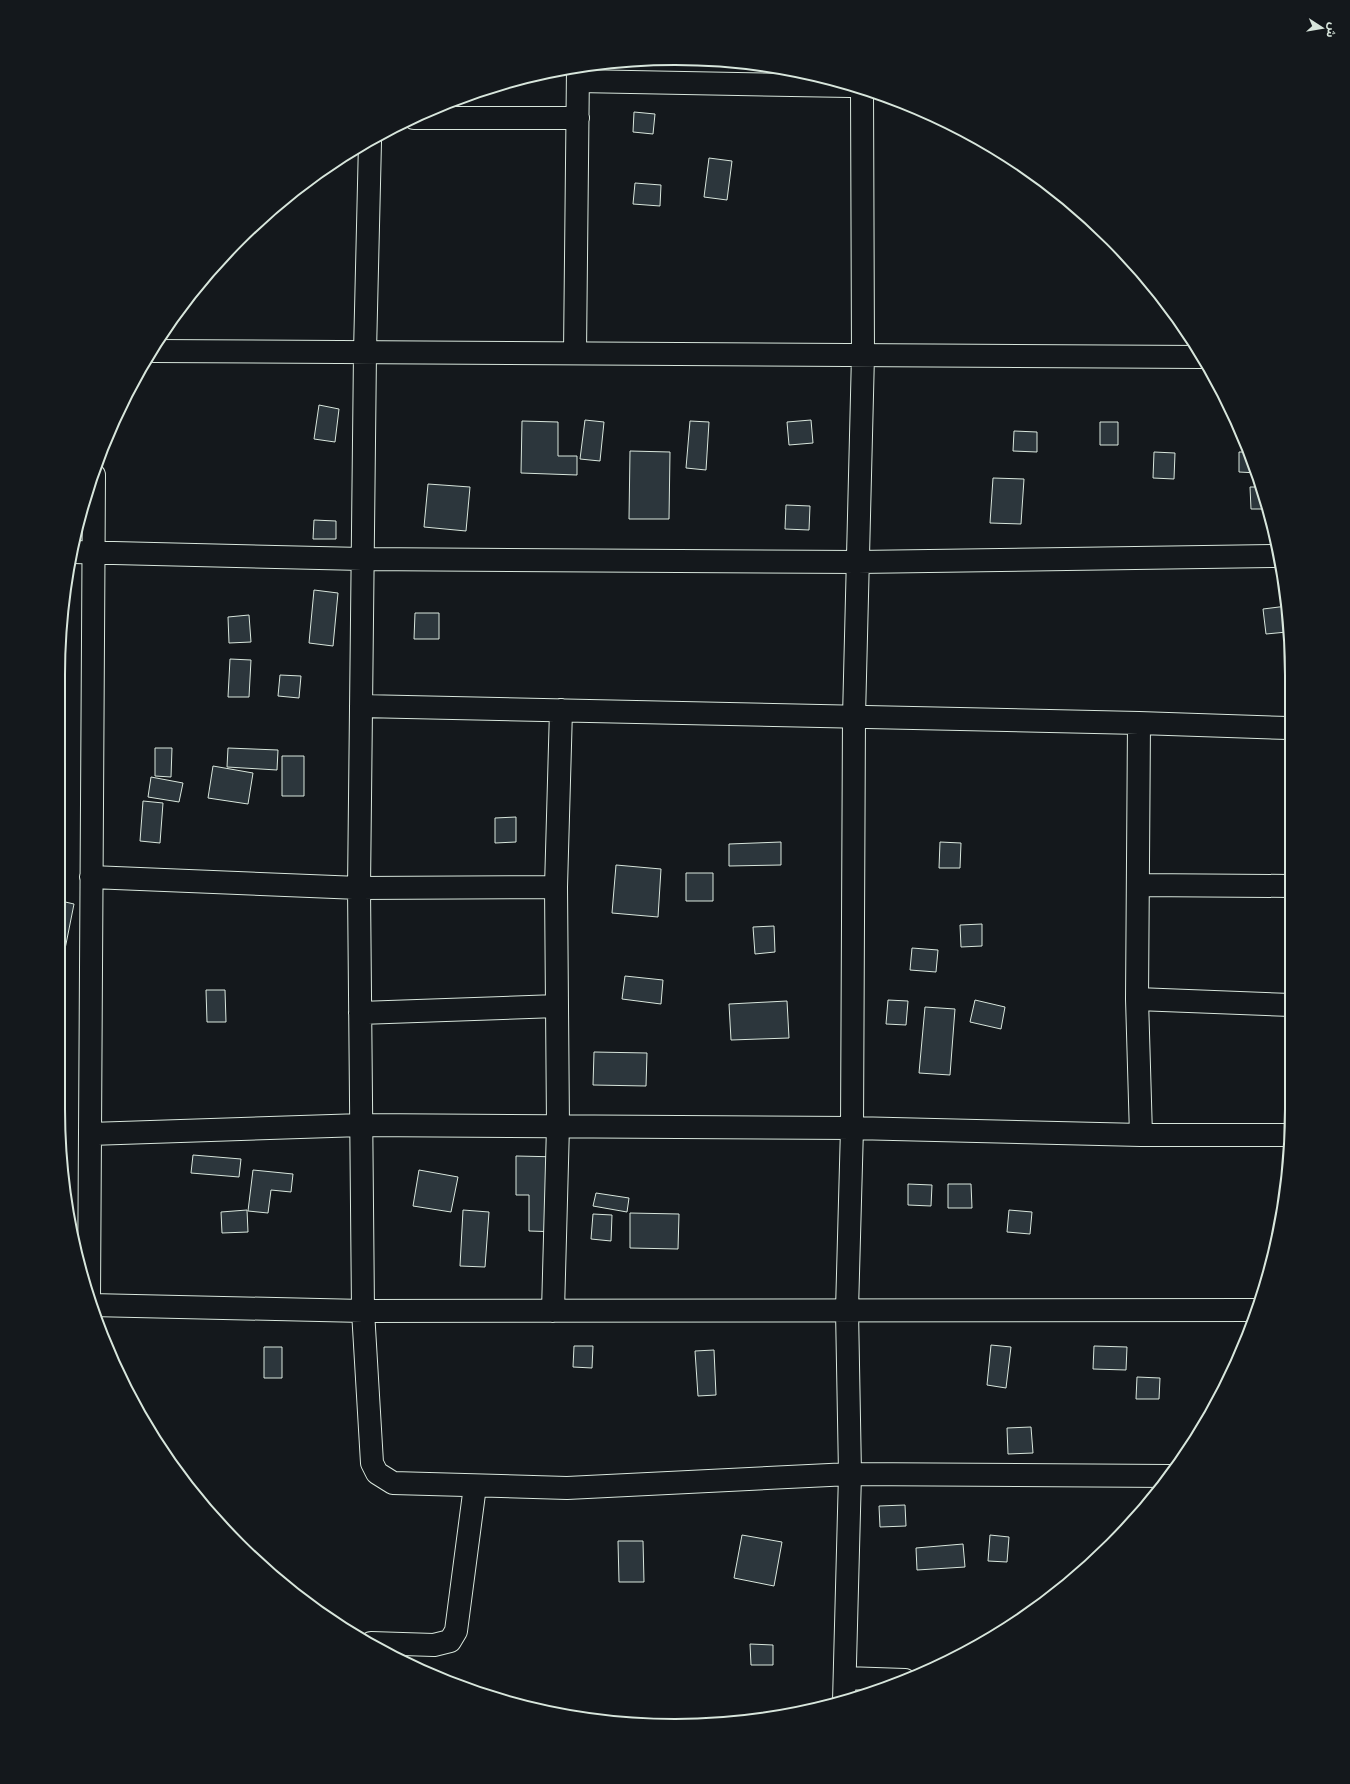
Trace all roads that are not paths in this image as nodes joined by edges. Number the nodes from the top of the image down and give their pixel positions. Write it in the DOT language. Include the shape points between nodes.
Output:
graph roads {
  1 [pos="578,74"];
  2 [pos="829,85"];
  3 [pos="862,94"];
  4 [pos="427,118"];
  5 [pos="578,118"];
  6 [pos="370,147"];
  7 [pos="159,351"];
  8 [pos="364,352"];
  9 [pos="575,353"];
  10 [pos="863,355"];
  11 [pos="1195,357"];
  12 [pos="90,503"];
  13 [pos="83,552"];
  14 [pos="1273,556"];
  15 [pos="362,559"];
  16 [pos="858,562"];
  17 [pos="360,706"];
  18 [pos="561,710"];
  19 [pos="854,717"];
  20 [pos="1139,723"];
  21 [pos="1285,728"];
  22 [pos="92,877"];
  23 [pos="1138,885"];
  24 [pos="1285,886"];
  25 [pos="556,887"];
  26 [pos="359,888"];
  27 [pos="1138,999"];
  28 [pos="1285,1005"];
  29 [pos="557,1006"];
  30 [pos="360,1013"];
  31 [pos="362,1125"];
  32 [pos="558,1126"];
  33 [pos="852,1128"];
  34 [pos="90,1134"];
  35 [pos="1141,1135"];
  36 [pos="1284,1135"];
  37 [pos="89,1278"];
  38 [pos="97,1305"];
  39 [pos="847,1310"];
  40 [pos="1251,1310"];
  41 [pos="553,1311"];
  42 [pos="363,1312"];
  43 [pos="850,1474"];
  44 [pos="1162,1476"];
  45 [pos="475,1486"];
  46 [pos="381,1643"];
  47 [pos="845,1678"];
  48 [pos="891,1680"];
  49 [pos="844,1695"];
  1 -- 2 [label="street"];
  1 -- 5 [label="street"];
  3 -- 10 [label="street"];
  4 -- 5 [label="street"];
  5 -- 9 [label="street"];
  6 -- 8 [label="street"];
  7 -- 8 [label="street"];
  8 -- 9 [label="street"];
  8 -- 15 [label="street"];
  9 -- 10 [label="street"];
  10 -- 11 [label="street"];
  10 -- 16 [label="street"];
  12 -- 13 [label="street"];
  13 -- 15 [label="street"];
  13 -- 22 [label="street"];
  14 -- 16 [label="street"];
  15 -- 16 [label="street"];
  15 -- 17 [label="street"];
  16 -- 19 [label="street"];
  17 -- 18 [label="street"];
  17 -- 26 [label="street"];
  18 -- 19 [label="street"];
  18 -- 25 [label="street"];
  19 -- 20 [label="street"];
  19 -- 33 [label="street"];
  20 -- 21 [label="street"];
  20 -- 23 [label="street"];
  22 -- 26 [label="street"];
  22 -- 34 [label="street"];
  23 -- 24 [label="street"];
  23 -- 27 [label="street"];
  25 -- 26 [label="street"];
  25 -- 29 [label="street"];
  26 -- 30 [label="street"];
  27 -- 28 [label="street"];
  27 -- 35 [label="street"];
  29 -- 30 [label="street"];
  29 -- 32 [label="street"];
  30 -- 31 [label="street"];
  31 -- 32 [label="street"];
  31 -- 34 [label="street"];
  31 -- 42 [label="street"];
  32 -- 33 [label="street"];
  32 -- 41 [label="street"];
  33 -- 35 [label="street"];
  33 -- 39 [label="street"];
  34 -- 37 [label="street"];
  35 -- 36 [label="street"];
  38 -- 42 [label="street"];
  39 -- 40 [label="street"];
  39 -- 41 [label="street"];
  39 -- 43 [label="street"];
  41 -- 42 [label="street"];
  42 -- 45 [label="street" via="372,1463 377,1473 393,1483"];
  43 -- 44 [label="street"];
  43 -- 45 [label="street" via="568,1488"];
  43 -- 47 [label="street"];
  45 -- 46 [label="street" via="456,1631 450,1642"];
  47 -- 48 [label="street"];
  47 -- 49 [label="street"];
}
